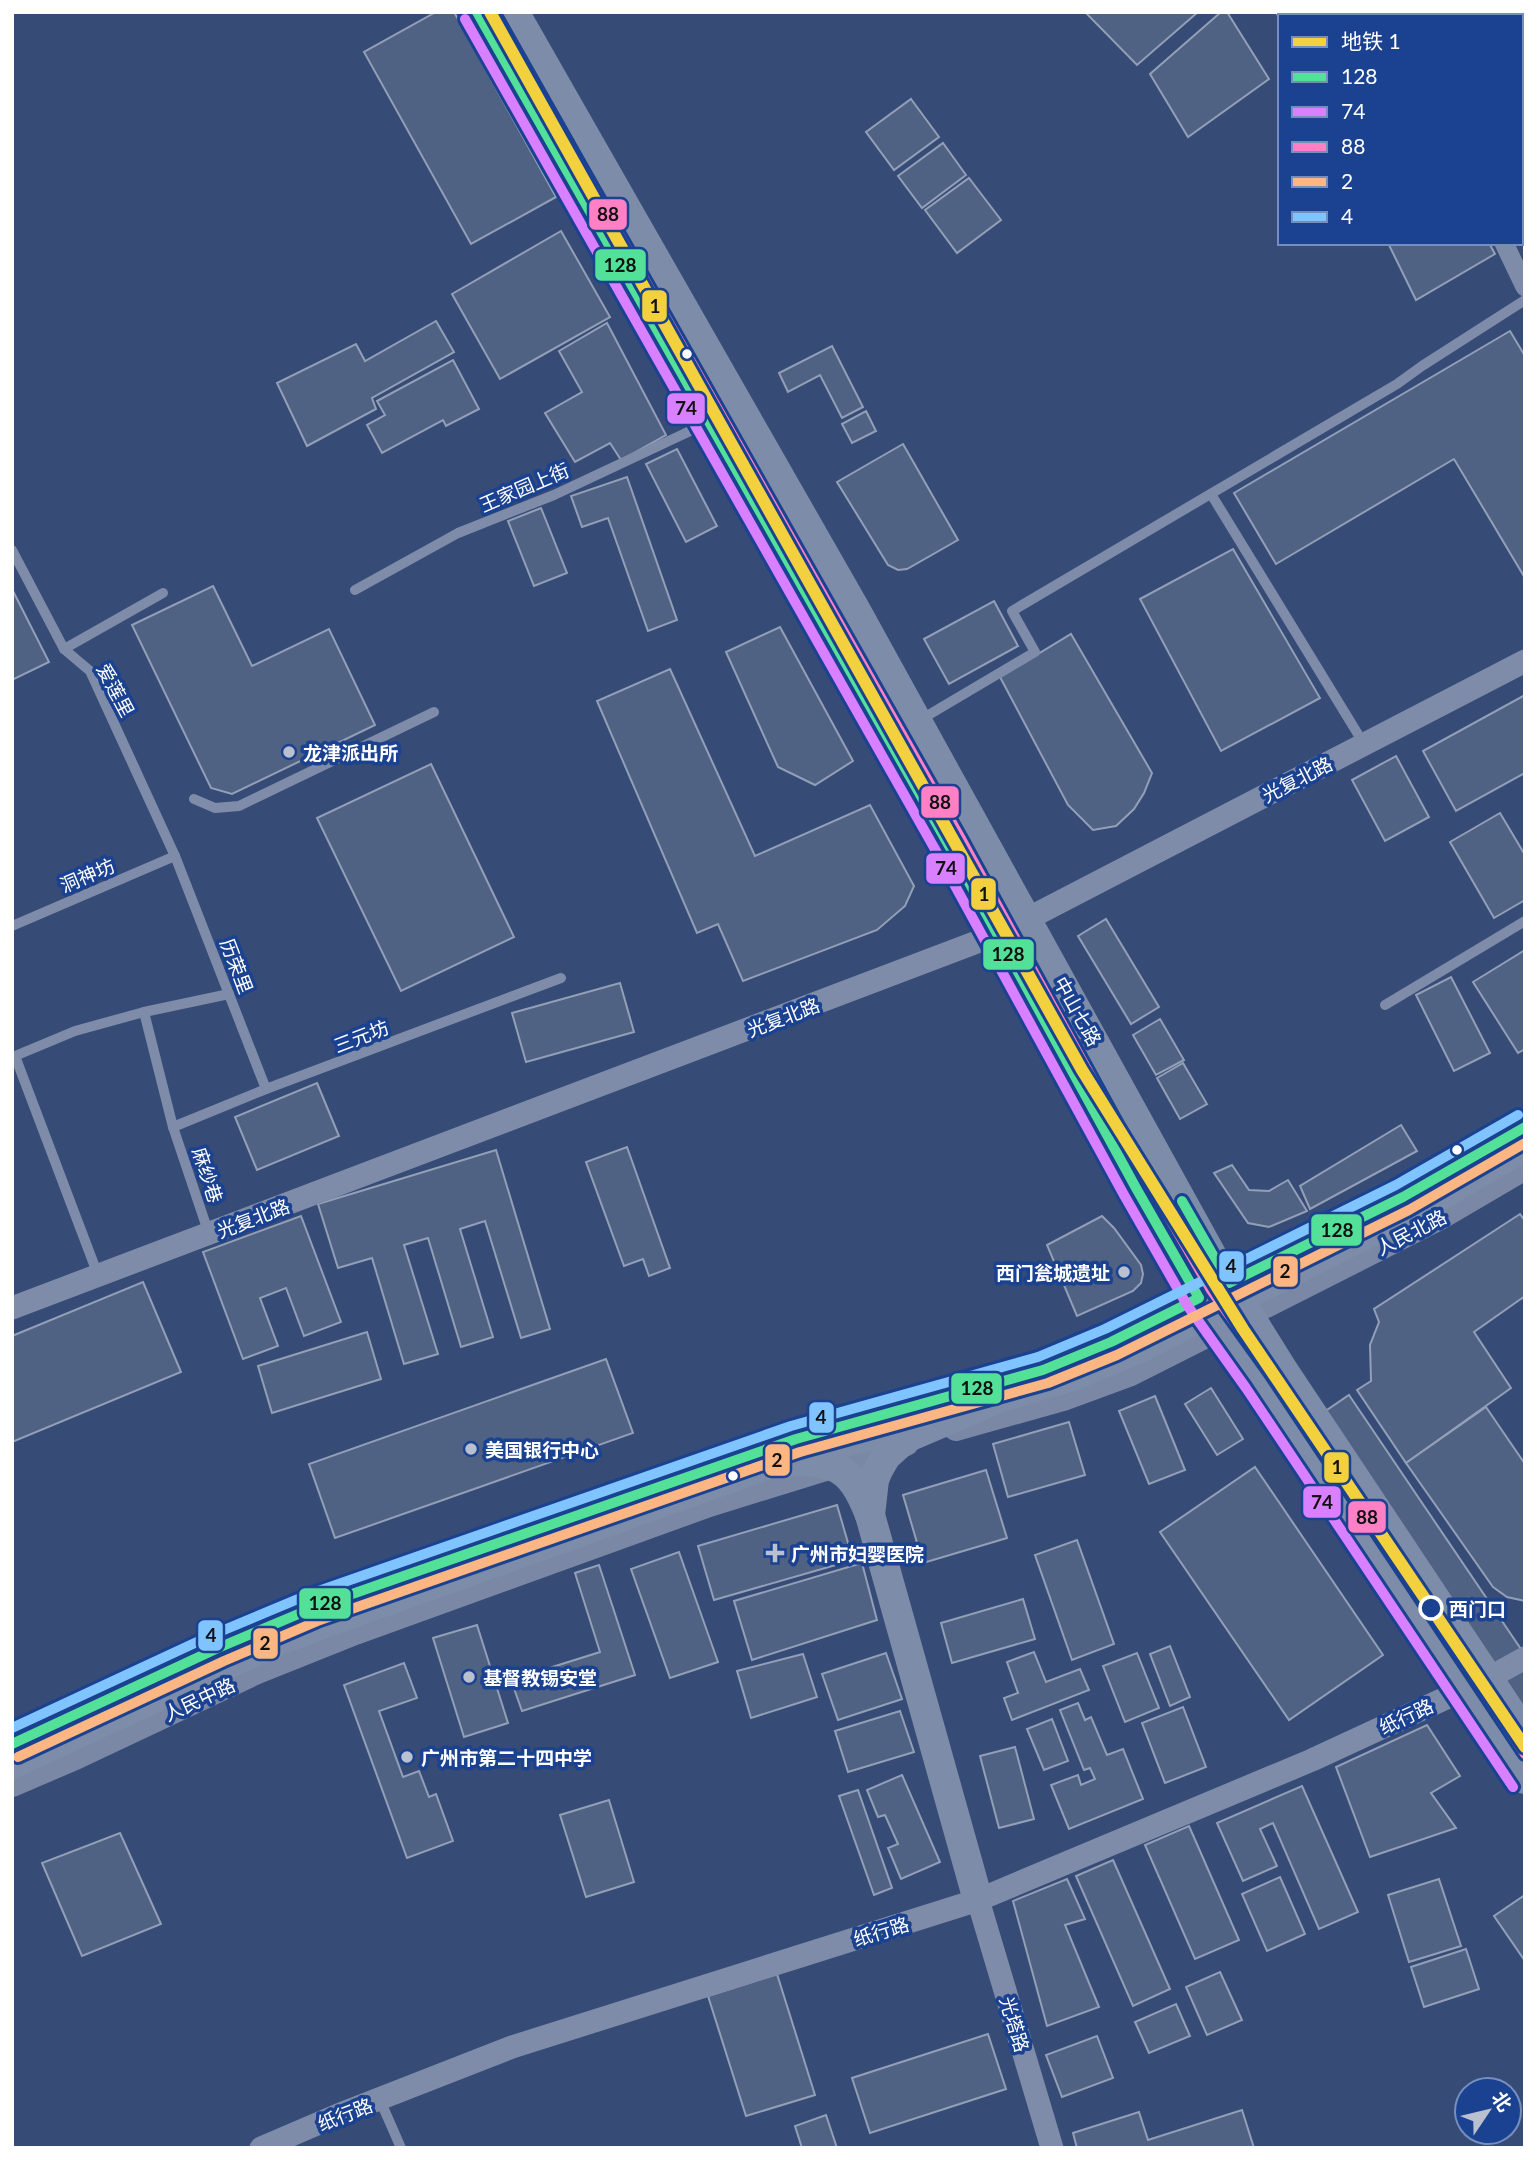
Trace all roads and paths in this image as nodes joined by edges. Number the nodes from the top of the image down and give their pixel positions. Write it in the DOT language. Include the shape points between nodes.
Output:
graph roads {
  1 [pos="477,12"];
  2 [pos="514,12"];
  3 [pos="1505,245"];
  4 [pos="1525,287"];
  5 [pos="1525,300"];
  6 [pos="710,422"];
  7 [pos="1211,494"];
  8 [pos="12,550"];
  9 [pos="355,590"];
  10 [pos="163,593"];
  11 [pos="64,649"];
  12 [pos="1525,661"];
  13 [pos="434,712"];
  14 [pos="917,721"];
  15 [pos="1364,744"];
  16 [pos="194,799"];
  17 [pos="176,856"];
  18 [pos="1027,919"];
  19 [pos="1525,920"];
  20 [pos="12,926"];
  21 [pos="998,934"];
  22 [pos="561,978"];
  23 [pos="229,994"];
  24 [pos="1385,1005"];
  25 [pos="144,1012"];
  26 [pos="266,1089"];
  27 [pos="173,1127"];
  28 [pos="1525,1127"];
  29 [pos="1525,1146"];
  30 [pos="1525,1167"];
  31 [pos="209,1234"];
  32 [pos="98,1275"];
  33 [pos="1229,1283"];
  34 [pos="1199,1298"];
  35 [pos="12,1308"];
  36 [pos="1247,1315"];
  37 [pos="1220,1329"];
  38 [pos="1002,1397"];
  39 [pos="778,1461"];
  40 [pos="870,1515"];
  41 [pos="1525,1658"];
  42 [pos="1475,1684"];
  43 [pos="1525,1734"];
  44 [pos="12,1744"];
  45 [pos="12,1764"];
  46 [pos="1525,1779"];
  47 [pos="12,1784"];
  48 [pos="978,1900"];
  49 [pos="380,2099"];
  50 [pos="261,2148"];
  51 [pos="401,2148"];
  52 [pos="1052,2148"];
  1 -- 6 [label="main road, 中山七路"];
  2 -- 14 [label="main road, 中山七路"];
  3 -- 4 [label="street"];
  5 -- 7 [label="lane" via="1397,384"];
  6 -- 9 [label="lane, 王家园上街" via="554,495 458,533"];
  6 -- 21 [label="main road, 中山七路"];
  7 -- 14 [label="lane" via="1012,611 1035,652"];
  7 -- 15 [label="lane"];
  8 -- 11 [label="lane, 爱莲里"];
  10 -- 11 [label="lane"];
  11 -- 17 [label="lane, 爱莲里" via="90,671"];
  12 -- 15 [label="street, 光复北路"];
  13 -- 16 [label="lane" via="239,806 215,808"];
  14 -- 18 [label="main road, 中山七路"];
  15 -- 18 [label="street, 光复北路"];
  17 -- 20 [label="lane, 洞神坊"];
  17 -- 23 [label="lane, 历荣里"];
  18 -- 21 [label="street, 光复北路"];
  18 -- 33 [label="main road, 中山七路"];
  19 -- 24 [label="lane"];
  21 -- 31 [label="street, 光复北路"];
  21 -- 34 [label="main road, 中山七路"];
  22 -- 26 [label="lane, 三元坊"];
  23 -- 25 [label="lane"];
  23 -- 26 [label="lane, 历荣里"];
  25 -- 27 [label="lane, 麻纱巷"];
  25 -- 32 [label="lane" via="75,1031 15,1056"];
  26 -- 27 [label="lane, 三元坊"];
  27 -- 31 [label="lane, 麻纱巷"];
  28 -- 33 [label="main road, 人民北路" via="1403,1197"];
  29 -- 38 [label="main road, bridge" via="1428,1203 1136,1350 1073,1376"];
  30 -- 36 [label="main road, 人民北路" via="1438,1218"];
  31 -- 32 [label="street, 光复北路"];
  32 -- 35 [label="street, 光复北路"];
  33 -- 34 [label="main road, 人民北路"];
  33 -- 36 [label="main road, 中山七路"];
  34 -- 37 [label="main road, 中山七路"];
  34 -- 44 [label="main road, 人民中路" via="1043,1370 796,1439 315,1607"];
  36 -- 37 [label="main road, 人民北路"];
  36 -- 42 [label="main road, 中山七路"];
  37 -- 42 [label="main road, 中山七路"];
  37 -- 47 [label="main road, 人民中路" via="1096,1387 774,1482 355,1632 255,1672"];
  38 -- 39 [label="main road, bridge"];
  38 -- 40 [label="main road, bridge" via="906,1438 878,1470"];
  39 -- 40 [label="main road, bridge" via="812,1461 842,1470 856,1484"];
  39 -- 45 [label="main road" via="280,1640"];
  40 -- 48 [label="main road"];
  41 -- 42 [label="street, 纸行路"];
  42 -- 43 [label="main road"];
  42 -- 46 [label="main road"];
  42 -- 48 [label="street, 纸行路" via="1312,1760"];
  48 -- 49 [label="street, 纸行路" via="512,2047"];
  48 -- 52 [label="street, 光塔路"];
  49 -- 50 [label="street, 纸行路"];
  49 -- 51 [label="lane"];
}
